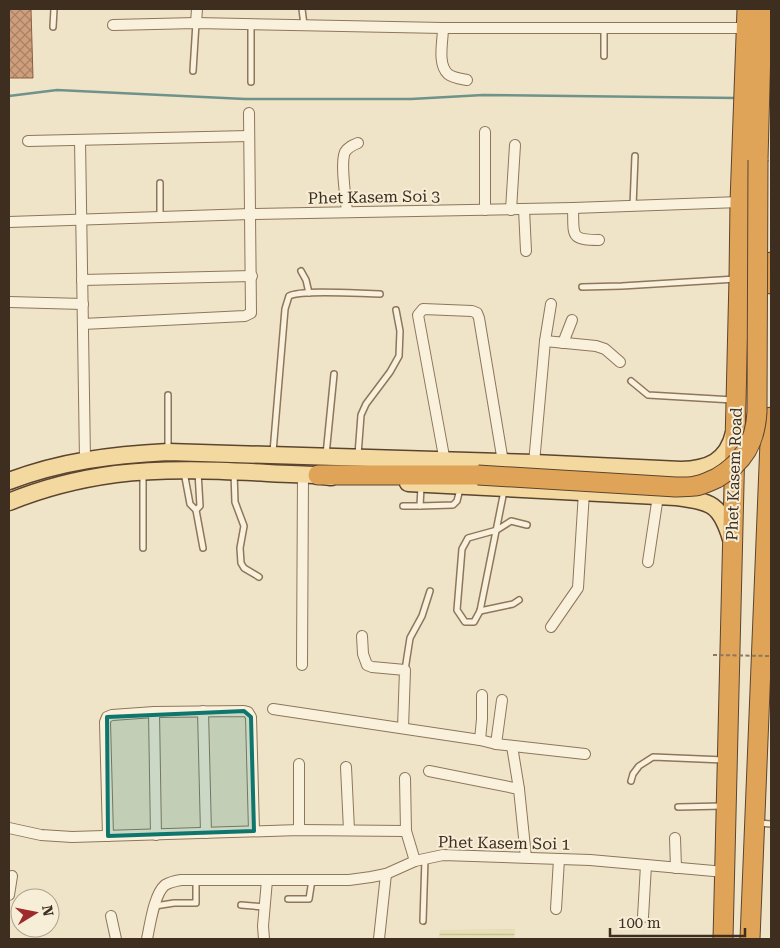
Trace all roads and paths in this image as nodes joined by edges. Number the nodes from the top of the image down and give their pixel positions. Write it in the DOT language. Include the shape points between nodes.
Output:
graph roads {
  1 [pos="54,9"];
  2 [pos="197,9"];
  3 [pos="302,9"];
  4 [pos="747,9"];
  5 [pos="762,9"];
  6 [pos="196,23"];
  7 [pos="251,24"];
  8 [pos="113,25"];
  9 [pos="304,25"];
  10 [pos="53,27"];
  11 [pos="443,28"];
  12 [pos="604,28"];
  13 [pos="746,28"];
  14 [pos="604,56"];
  15 [pos="193,71"];
  16 [pos="467,80"];
  17 [pos="251,82"];
  18 [pos="249,113"];
  19 [pos="485,132"];
  20 [pos="249,136"];
  21 [pos="80,140"];
  22 [pos="28,141"];
  23 [pos="358,143"];
  24 [pos="515,145"];
  25 [pos="635,156"];
  26 [pos="160,183"];
  27 [pos="740,202"];
  28 [pos="633,207"];
  29 [pos="572,208"];
  30 [pos="485,210"];
  31 [pos="511,210"];
  32 [pos="524,210"];
  33 [pos="347,212"];
  34 [pos="251,214"];
  35 [pos="160,217"];
  36 [pos="81,220"];
  37 [pos="9,222"];
  38 [pos="599,240"];
  39 [pos="526,251"];
  40 [pos="771,264"];
  41 [pos="301,271"];
  42 [pos="252,276"];
  43 [pos="739,278"];
  44 [pos="82,280"];
  45 [pos="771,284"];
  46 [pos="582,287"];
  47 [pos="309,293"];
  48 [pos="380,294"];
  49 [pos="9,302"];
  50 [pos="82,304"];
  51 [pos="551,304"];
  52 [pos="396,310"];
  53 [pos="572,320"];
  54 [pos="83,324"];
  55 [pos="545,341"];
  56 [pos="563,343"];
  57 [pos="620,362"];
  58 [pos="334,374"];
  59 [pos="631,381"];
  60 [pos="168,395"];
  61 [pos="736,400"];
  62 [pos="771,417"];
  63 [pos="736,428"];
  64 [pos="168,452"];
  65 [pos="272,456"];
  66 [pos="326,458"];
  67 [pos="85,459"];
  68 [pos="357,459"];
  69 [pos="445,462"];
  70 [pos="503,462"];
  71 [pos="534,463"];
  72 [pos="697,469"];
  73 [pos="191,471"];
  74 [pos="143,472"];
  75 [pos="234,473"];
  76 [pos="311,475"];
  77 [pos="9,481"];
  78 [pos="421,484"];
  79 [pos="461,486"];
  80 [pos="505,489"];
  81 [pos="584,492"];
  82 [pos="658,496"];
  83 [pos="695,500"];
  84 [pos="9,502"];
  85 [pos="403,506"];
  86 [pos="420,506"];
  87 [pos="196,510"];
  88 [pos="769,524"];
  89 [pos="527,525"];
  90 [pos="497,530"];
  91 [pos="732,541"];
  92 [pos="143,548"];
  93 [pos="203,548"];
  94 [pos="648,562"];
  95 [pos="259,577"];
  96 [pos="430,591"];
  97 [pos="519,600"];
  98 [pos="480,610"];
  99 [pos="551,626"];
  100 [pos="362,636"];
  101 [pos="713,655"];
  102 [pos="771,656"];
  103 [pos="302,665"];
  104 [pos="405,670"];
  105 [pos="482,695"];
  106 [pos="502,700"];
  107 [pos="273,709"];
  108 [pos="203,711"];
  109 [pos="154,712"];
  110 [pos="403,728"];
  111 [pos="480,740"];
  112 [pos="496,744"];
  113 [pos="512,746"];
  114 [pos="585,754"];
  115 [pos="727,760"];
  116 [pos="299,764"];
  117 [pos="346,767"];
  118 [pos="429,772"];
  119 [pos="405,778"];
  120 [pos="631,781"];
  121 [pos="520,789"];
  122 [pos="726,806"];
  123 [pos="678,807"];
  124 [pos="762,823"];
  125 [pos="9,828"];
  126 [pos="299,830"];
  127 [pos="349,830"];
  128 [pos="254,831"];
  129 [pos="406,831"];
  130 [pos="206,833"];
  131 [pos="156,835"];
  132 [pos="108,836"];
  133 [pos="675,838"];
  134 [pos="526,857"];
  135 [pos="559,859"];
  136 [pos="420,860"];
  137 [pos="646,865"];
  138 [pos="676,868"];
  139 [pos="725,872"];
  140 [pos="386,874"];
  141 [pos="12,876"];
  142 [pos="196,880"];
  143 [pos="267,880"];
  144 [pos="312,880"];
  145 [pos="9,895"];
  146 [pos="288,899"];
  147 [pos="241,905"];
  148 [pos="155,906"];
  149 [pos="265,907"];
  150 [pos="556,908"];
  151 [pos="111,916"];
  152 [pos="643,916"];
  153 [pos="423,921"];
  154 [pos="116,939"];
  155 [pos="147,939"];
  156 [pos="264,939"];
  157 [pos="379,939"];
  158 [pos="723,939"];
  159 [pos="750,939"];
  1 -- 10 [label="lane"];
  2 -- 6 [label="street"];
  3 -- 9 [label="lane"];
  4 -- 13 [label="highway, Phet Kasem Road"];
  5 -- 76 [label="highway, bridge" via="757,412 752,441 735,465 709,482 682,487 478,475"];
  6 -- 7 [label="street"];
  6 -- 8 [label="street"];
  6 -- 15 [label="lane"];
  7 -- 9 [label="street"];
  7 -- 17 [label="lane"];
  9 -- 11 [label="street"];
  11 -- 12 [label="street"];
  11 -- 16 [label="street" via="444,68 449,75"];
  12 -- 13 [label="street"];
  12 -- 14 [label="lane"];
  13 -- 27 [label="highway, Phet Kasem Road"];
  18 -- 20 [label="street"];
  19 -- 30 [label="street"];
  20 -- 21 [label="street"];
  20 -- 34 [label="street"];
  21 -- 22 [label="street"];
  21 -- 36 [label="street"];
  23 -- 33 [label="street" via="345,151 343,160"];
  24 -- 31 [label="street"];
  25 -- 28 [label="lane"];
  26 -- 35 [label="lane"];
  27 -- 28 [label="street, Phet Kasem Soi 3"];
  27 -- 43 [label="highway, Phet Kasem Road"];
  28 -- 29 [label="street, Phet Kasem Soi 3"];
  29 -- 32 [label="street, Phet Kasem Soi 3"];
  29 -- 38 [label="street" via="574,235 581,239"];
  30 -- 31 [label="street, Phet Kasem Soi 3"];
  30 -- 33 [label="street, Phet Kasem Soi 3"];
  31 -- 32 [label="street, Phet Kasem Soi 3"];
  32 -- 39 [label="street"];
  33 -- 34 [label="street, Phet Kasem Soi 3"];
  34 -- 35 [label="street, Phet Kasem Soi 3"];
  34 -- 42 [label="street"];
  35 -- 36 [label="street, Phet Kasem Soi 3"];
  36 -- 37 [label="street, Phet Kasem Soi 3"];
  36 -- 44 [label="street"];
  40 -- 45 [label="highway"];
  41 -- 47 [label="lane"];
  42 -- 44 [label="street"];
  42 -- 54 [label="street" via="250,315"];
  43 -- 46 [label="lane"];
  43 -- 61 [label="highway, Phet Kasem Road"];
  44 -- 50 [label="street"];
  47 -- 48 [label="lane"];
  47 -- 65 [label="lane" via="294,293 286,300"];
  49 -- 50 [label="street"];
  50 -- 54 [label="street"];
  51 -- 55 [label="street"];
  52 -- 68 [label="lane" via="400,331 399,356 361,415"];
  53 -- 56 [label="street"];
  54 -- 67 [label="street"];
  55 -- 56 [label="street"];
  55 -- 71 [label="street"];
  56 -- 57 [label="street" via="605,349"];
  58 -- 66 [label="lane"];
  59 -- 61 [label="lane" via="648,395"];
  60 -- 64 [label="lane"];
  61 -- 63 [label="highway, Phet Kasem Road"];
  62 -- 88 [label="highway"];
  63 -- 72 [label="main road" via="732,442 719,460"];
  63 -- 91 [label="highway, Phet Kasem Road"];
  64 -- 65 [label="main road"];
  64 -- 67 [label="main road"];
  65 -- 66 [label="main road"];
  66 -- 68 [label="main road"];
  67 -- 77 [label="main road"];
  68 -- 69 [label="main road"];
  69 -- 70 [label="main road"];
  69 -- 70 [label="street" via="418,315 423,309 477,313"];
  70 -- 71 [label="main road"];
  71 -- 72 [label="main road"];
  72 -- 83 [label="main road" via="701,478"];
  73 -- 74 [label="main road"];
  73 -- 75 [label="main road"];
  73 -- 87 [label="lane" via="190,504"];
  73 -- 87 [label="lane" via="200,506"];
  74 -- 84 [label="main road" via="53,486"];
  74 -- 92 [label="lane"];
  75 -- 76 [label="main road"];
  75 -- 95 [label="lane" via="235,502 244,526 241,563"];
  76 -- 78 [label="main road"];
  76 -- 103 [label="street"];
  78 -- 79 [label="main road"];
  78 -- 86 [label="lane"];
  79 -- 80 [label="main road"];
  79 -- 86 [label="lane" via="453,505"];
  80 -- 81 [label="main road"];
  80 -- 90 [label="lane"];
  81 -- 82 [label="main road"];
  81 -- 99 [label="street" via="578,588"];
  82 -- 83 [label="main road"];
  82 -- 94 [label="street"];
  83 -- 91 [label="main road" via="707,502 722,515"];
  85 -- 86 [label="lane"];
  87 -- 93 [label="lane"];
  88 -- 124 [label="highway" via="762,700"];
  89 -- 90 [label="lane" via="511,522"];
  90 -- 98 [label="lane"];
  90 -- 98 [label="lane" via="468,538 462,549 456,610 465,622 474,622"];
  91 -- 115 [label="highway, Phet Kasem Road"];
  96 -- 104 [label="lane" via="410,638"];
  97 -- 98 [label="lane"];
  100 -- 104 [label="street" via="367,666"];
  101 -- 102 [label="path, bridge"];
  104 -- 110 [label="street"];
  105 -- 111 [label="street"];
  106 -- 112 [label="street"];
  107 -- 110 [label="street"];
  108 -- 109 [label="street"];
  108 -- 128 [label="street" via="248,712"];
  108 -- 130 [label="street"];
  109 -- 131 [label="street"];
  109 -- 132 [label="street" via="112,715 105,722"];
  110 -- 111 [label="street"];
  111 -- 112 [label="street"];
  112 -- 113 [label="street"];
  113 -- 114 [label="street"];
  113 -- 121 [label="street"];
  115 -- 120 [label="lane" via="653,758 639,766"];
  115 -- 122 [label="highway, Phet Kasem Road"];
  116 -- 126 [label="street"];
  117 -- 127 [label="street"];
  118 -- 121 [label="street"];
  119 -- 129 [label="street"];
  121 -- 134 [label="street"];
  122 -- 123 [label="lane"];
  122 -- 139 [label="highway, Phet Kasem Road"];
  124 -- 159 [label="highway"];
  125 -- 132 [label="street" via="53,836"];
  126 -- 127 [label="street"];
  126 -- 128 [label="street"];
  127 -- 129 [label="street"];
  128 -- 130 [label="street"];
  129 -- 136 [label="street"];
  130 -- 131 [label="street"];
  131 -- 132 [label="street"];
  133 -- 138 [label="street"];
  134 -- 135 [label="street, Phet Kasem Soi 1"];
  134 -- 136 [label="street, Phet Kasem Soi 1" via="456,854"];
  135 -- 137 [label="street, Phet Kasem Soi 1"];
  135 -- 150 [label="street"];
  136 -- 140 [label="street, Phet Kasem Soi 1"];
  136 -- 153 [label="lane"];
  137 -- 138 [label="street, Phet Kasem Soi 1"];
  137 -- 152 [label="street"];
  138 -- 139 [label="street, Phet Kasem Soi 1"];
  139 -- 158 [label="highway, Phet Kasem Road"];
  140 -- 144 [label="street, Phet Kasem Soi 1" via="349,880"];
  140 -- 157 [label="street"];
  141 -- 145 [label="street"];
  142 -- 143 [label="street, Phet Kasem Soi 1"];
  142 -- 148 [label="street, Phet Kasem Soi 1" via="176,881 164,886"];
  142 -- 148 [label="lane" via="196,903"];
  143 -- 144 [label="street, Phet Kasem Soi 1"];
  143 -- 149 [label="street"];
  144 -- 146 [label="lane" via="310,899"];
  147 -- 149 [label="lane"];
  148 -- 155 [label="street, Phet Kasem Soi 1"];
  149 -- 156 [label="street"];
  151 -- 154 [label="street"];
}
